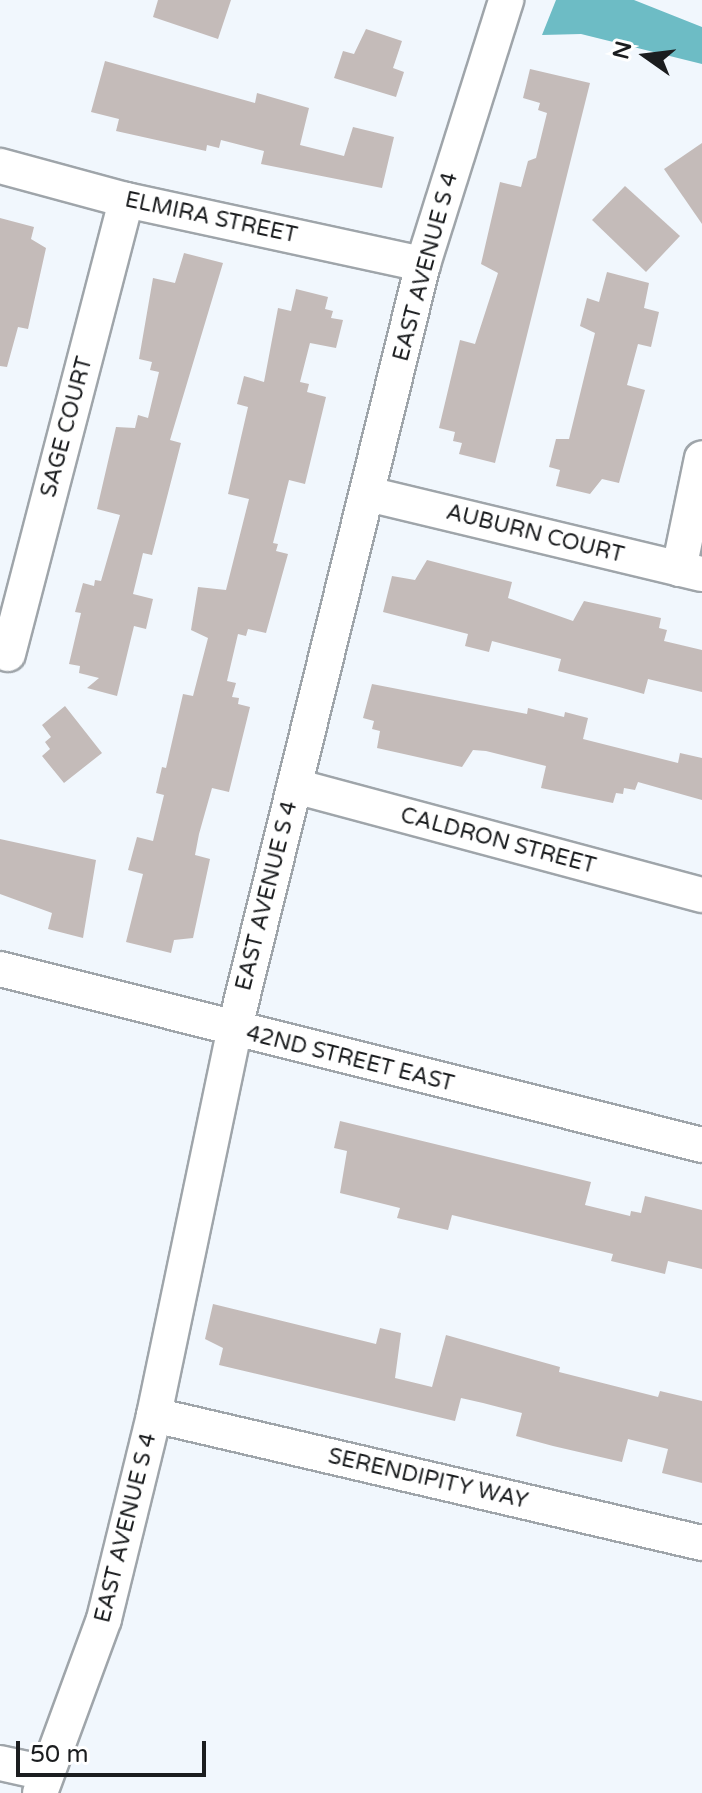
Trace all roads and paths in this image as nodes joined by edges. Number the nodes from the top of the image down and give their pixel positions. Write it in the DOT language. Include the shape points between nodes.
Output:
graph roads {
  1 [pos="506,0"];
  2 [pos="0,166"];
  3 [pos="126,200"];
  4 [pos="423,264"];
  5 [pos="702,458"];
  6 [pos="368,494"];
  7 [pos="691,571"];
  8 [pos="8,654"];
  9 [pos="295,786"];
  10 [pos="702,895"];
  11 [pos="0,969"];
  12 [pos="234,1031"];
  13 [pos="702,1145"];
  14 [pos="154,1415"];
  15 [pos="702,1543"];
  16 [pos="0,1763"];
  17 [pos="42,1783"];
  1 -- 4 [label="street, EAST AVENUE S 4"];
  2 -- 3 [label="street, ELMIRA STREET"];
  3 -- 4 [label="street, ELMIRA STREET"];
  3 -- 8 [label="street, SAGE COURT"];
  4 -- 6 [label="street, EAST AVENUE S 4"];
  5 -- 7 [label="street"];
  6 -- 7 [label="street, AUBURN COURT"];
  6 -- 9 [label="street, EAST AVENUE S 4"];
  9 -- 10 [label="street, CALDRON STREET"];
  9 -- 12 [label="street, EAST AVENUE S 4"];
  11 -- 12 [label="street, 42ND STREET EAST"];
  12 -- 13 [label="street, 42ND STREET EAST"];
  12 -- 14 [label="street, EAST AVENUE S 4"];
  14 -- 15 [label="street, SERENDIPITY WAY"];
  14 -- 17 [label="street, EAST AVENUE S 4" via="104,1619"];
  16 -- 17 [label="street"];
}
